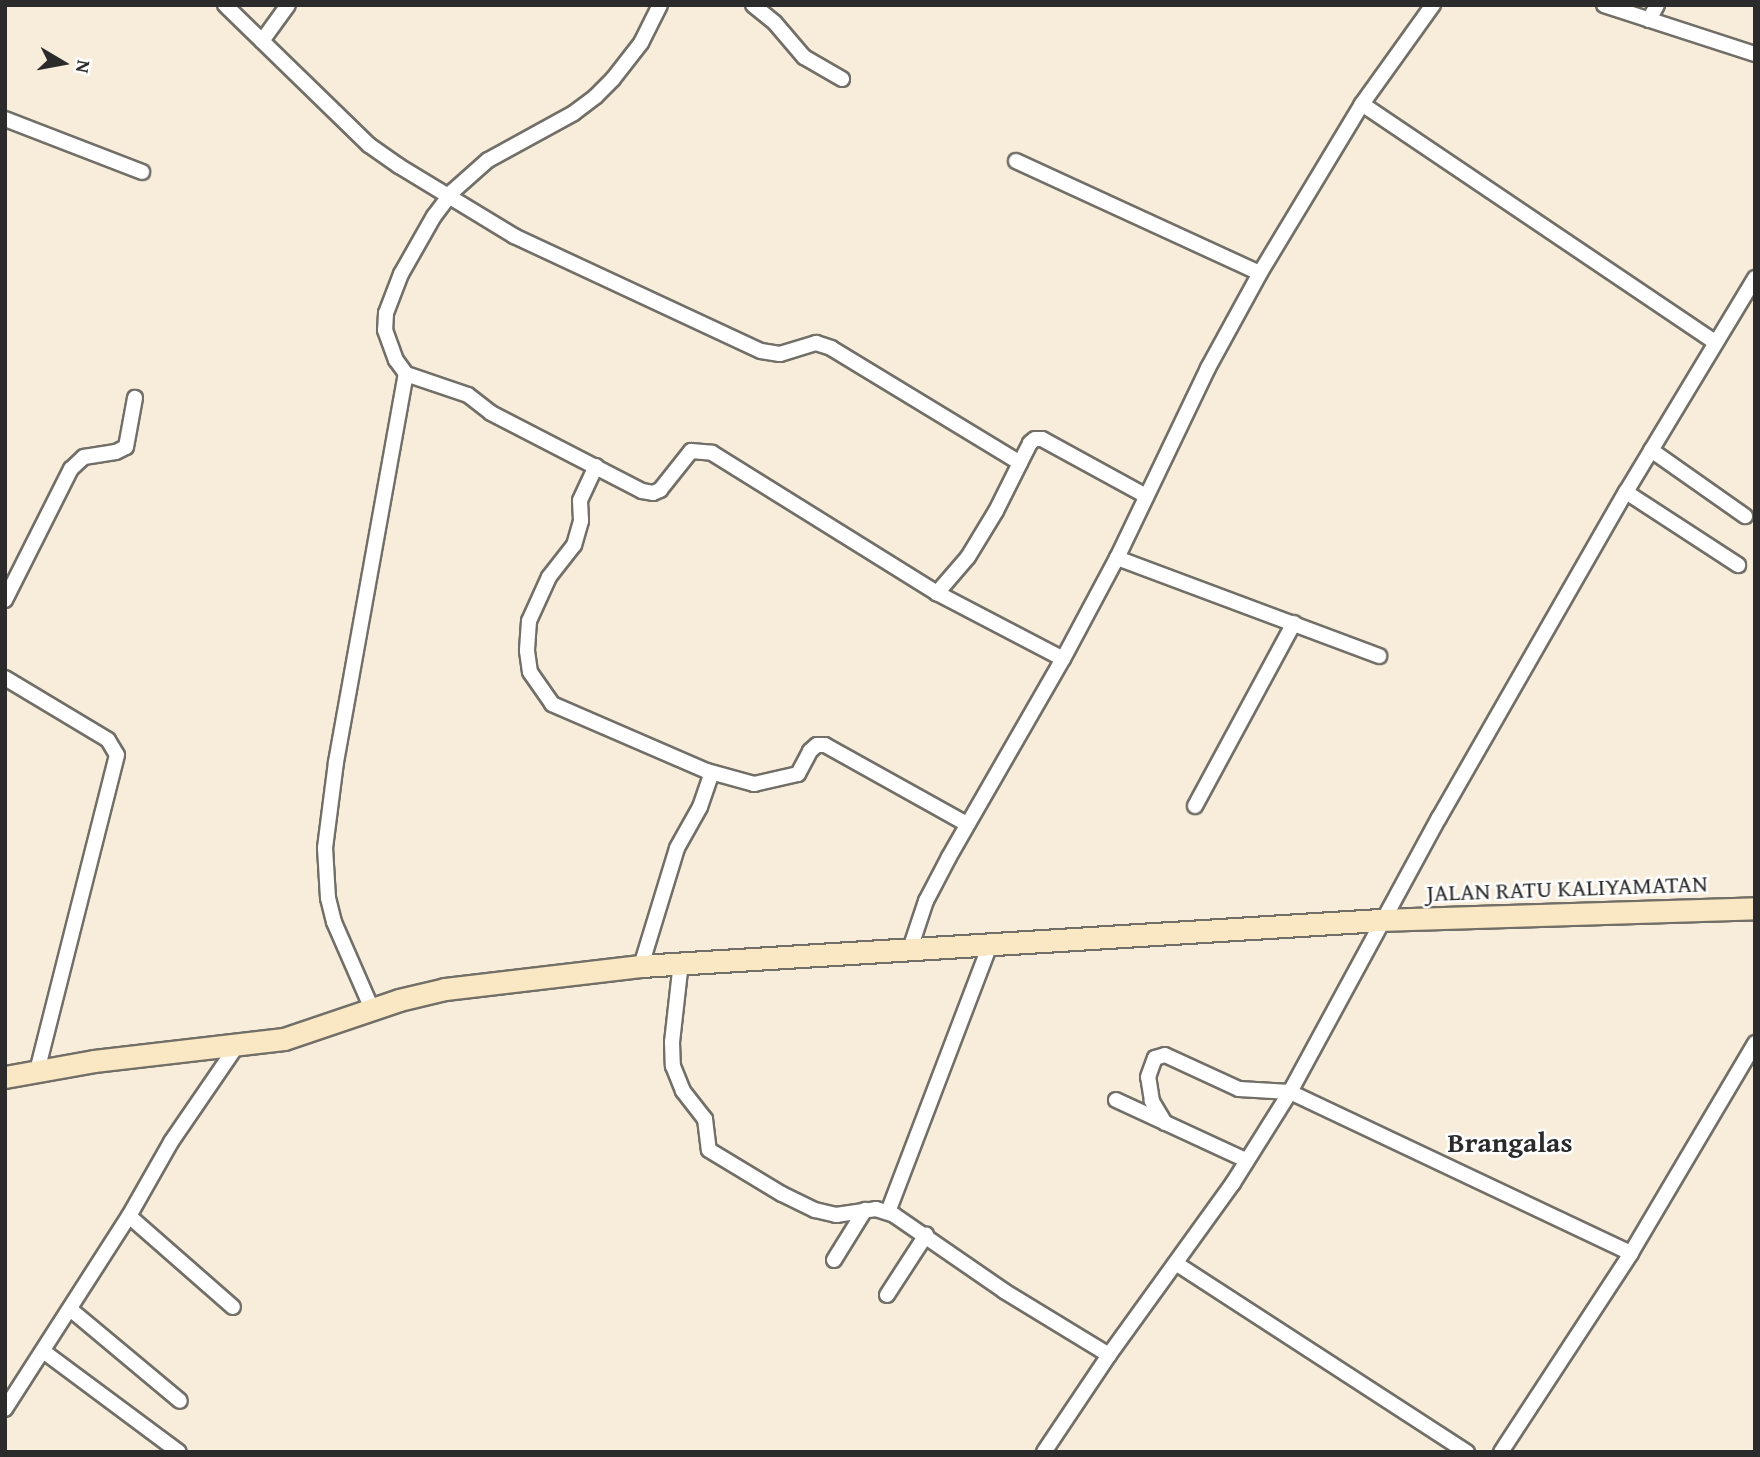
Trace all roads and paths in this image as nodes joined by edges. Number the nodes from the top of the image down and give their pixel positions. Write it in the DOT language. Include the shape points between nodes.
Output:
graph roads {
  1 [pos="225,5"];
  2 [pos="288,5"];
  3 [pos="660,5"];
  4 [pos="753,5"];
  5 [pos="1433,5"];
  6 [pos="1604,5"];
  7 [pos="1657,5"];
  8 [pos="1649,20"];
  9 [pos="262,41"];
  10 [pos="1755,54"];
  11 [pos="842,79"];
  12 [pos="1362,104"];
  13 [pos="5,119"];
  14 [pos="1017,161"];
  15 [pos="142,172"];
  16 [pos="450,196"];
  17 [pos="1260,273"];
  18 [pos="1755,278"];
  19 [pos="1715,342"];
  20 [pos="406,374"];
  21 [pos="135,398"];
  22 [pos="1651,450"];
  23 [pos="1020,463"];
  24 [pos="596,467"];
  25 [pos="1626,492"];
  26 [pos="1146,496"];
  27 [pos="1745,516"];
  28 [pos="1117,558"];
  29 [pos="1738,565"];
  30 [pos="937,593"];
  31 [pos="5,600"];
  32 [pos="1294,623"];
  33 [pos="1379,656"];
  34 [pos="1063,659"];
  35 [pos="5,678"];
  36 [pos="712,773"];
  37 [pos="1195,806"];
  38 [pos="967,824"];
  39 [pos="1755,908"];
  40 [pos="1381,920"];
  41 [pos="991,942"];
  42 [pos="909,949"];
  43 [pos="681,962"];
  44 [pos="641,966"];
  45 [pos="372,1009"];
  46 [pos="1755,1042"];
  47 [pos="236,1047"];
  48 [pos="37,1071"];
  49 [pos="5,1077"];
  50 [pos="1290,1092"];
  51 [pos="1116,1100"];
  52 [pos="1165,1123"];
  53 [pos="1246,1160"];
  54 [pos="865,1210"];
  55 [pos="888,1212"];
  56 [pos="129,1216"];
  57 [pos="926,1235"];
  58 [pos="1631,1253"];
  59 [pos="834,1259"];
  60 [pos="1177,1265"];
  61 [pos="887,1295"];
  62 [pos="233,1307"];
  63 [pos="70,1309"];
  64 [pos="43,1351"];
  65 [pos="1109,1355"];
  66 [pos="180,1401"];
  67 [pos="5,1409"];
  68 [pos="1508,1449"];
  69 [pos="179,1452"];
  70 [pos="1044,1452"];
  71 [pos="1467,1452"];
  1 -- 9 [label="street"];
  2 -- 9 [label="street"];
  3 -- 16 [label="street" via="641,43 595,97 488,160"];
  4 -- 11 [label="street" via="804,57"];
  5 -- 12 [label="street"];
  6 -- 8 [label="street"];
  7 -- 8 [label="street"];
  8 -- 10 [label="street"];
  9 -- 16 [label="street" via="369,145"];
  12 -- 17 [label="street"];
  12 -- 19 [label="street"];
  13 -- 15 [label="street"];
  14 -- 17 [label="street"];
  16 -- 20 [label="street" via="406,264 386,313 388,340"];
  16 -- 23 [label="street" via="523,240 761,351 780,354 816,343 831,348"];
  17 -- 26 [label="street"];
  18 -- 19 [label="street"];
  19 -- 22 [label="street"];
  20 -- 24 [label="street" via="460,391 491,413"];
  20 -- 45 [label="street" via="336,762 325,848 334,922"];
  21 -- 31 [label="street" via="127,446 84,457 71,469"];
  22 -- 25 [label="street"];
  22 -- 27 [label="street"];
  23 -- 26 [label="street" via="1030,443 1042,439"];
  23 -- 30 [label="street" via="968,557"];
  24 -- 30 [label="street" via="653,493 691,451 712,453"];
  24 -- 36 [label="street" via="580,500 581,521 574,545 549,577 529,621 530,672 552,704"];
  25 -- 29 [label="street"];
  25 -- 40 [label="street"];
  26 -- 28 [label="street"];
  28 -- 32 [label="street"];
  28 -- 34 [label="street"];
  30 -- 34 [label="street"];
  32 -- 33 [label="street"];
  32 -- 37 [label="street"];
  34 -- 38 [label="street"];
  35 -- 48 [label="street" via="101,735 117,755"];
  36 -- 38 [label="street" via="764,784 798,774 810,751 825,745"];
  36 -- 44 [label="street" via="700,807 677,848"];
  38 -- 42 [label="street" via="926,901"];
  39 -- 40 [label="main road, JALAN RATU KALIYAMATAN"];
  40 -- 41 [label="main road, JALAN RATU KALIYAMATAN"];
  40 -- 50 [label="street"];
  41 -- 42 [label="main road, JALAN RATU KALIYAMATAN"];
  41 -- 55 [label="street"];
  42 -- 43 [label="main road, JALAN RATU KALIYAMATAN"];
  43 -- 44 [label="main road, JALAN RATU KALIYAMATAN"];
  43 -- 54 [label="street" via="673,1066 683,1090 705,1119 708,1149 815,1210 836,1215"];
  44 -- 45 [label="main road, JALAN RATU KALIYAMATAN" via="478,983"];
  45 -- 47 [label="main road, JALAN RATU KALIYAMATAN" via="301,1035"];
  46 -- 58 [label="street"];
  47 -- 48 [label="main road, JALAN RATU KALIYAMATAN"];
  47 -- 56 [label="street" via="171,1142"];
  48 -- 49 [label="main road, JALAN RATU KALIYAMATAN"];
  50 -- 52 [label="street" via="1239,1088 1165,1055 1155,1058 1148,1077 1152,1101"];
  50 -- 53 [label="street"];
  50 -- 58 [label="street"];
  51 -- 52 [label="street"];
  52 -- 53 [label="street"];
  53 -- 60 [label="street"];
  54 -- 55 [label="street"];
  54 -- 59 [label="street"];
  55 -- 57 [label="street"];
  56 -- 62 [label="street"];
  56 -- 63 [label="street"];
  57 -- 61 [label="street"];
  57 -- 65 [label="street" via="1004,1291"];
  58 -- 68 [label="street"];
  60 -- 65 [label="street"];
  60 -- 71 [label="street"];
  63 -- 64 [label="street"];
  63 -- 66 [label="street"];
  64 -- 67 [label="street"];
  64 -- 69 [label="street"];
  65 -- 70 [label="street"];
}
